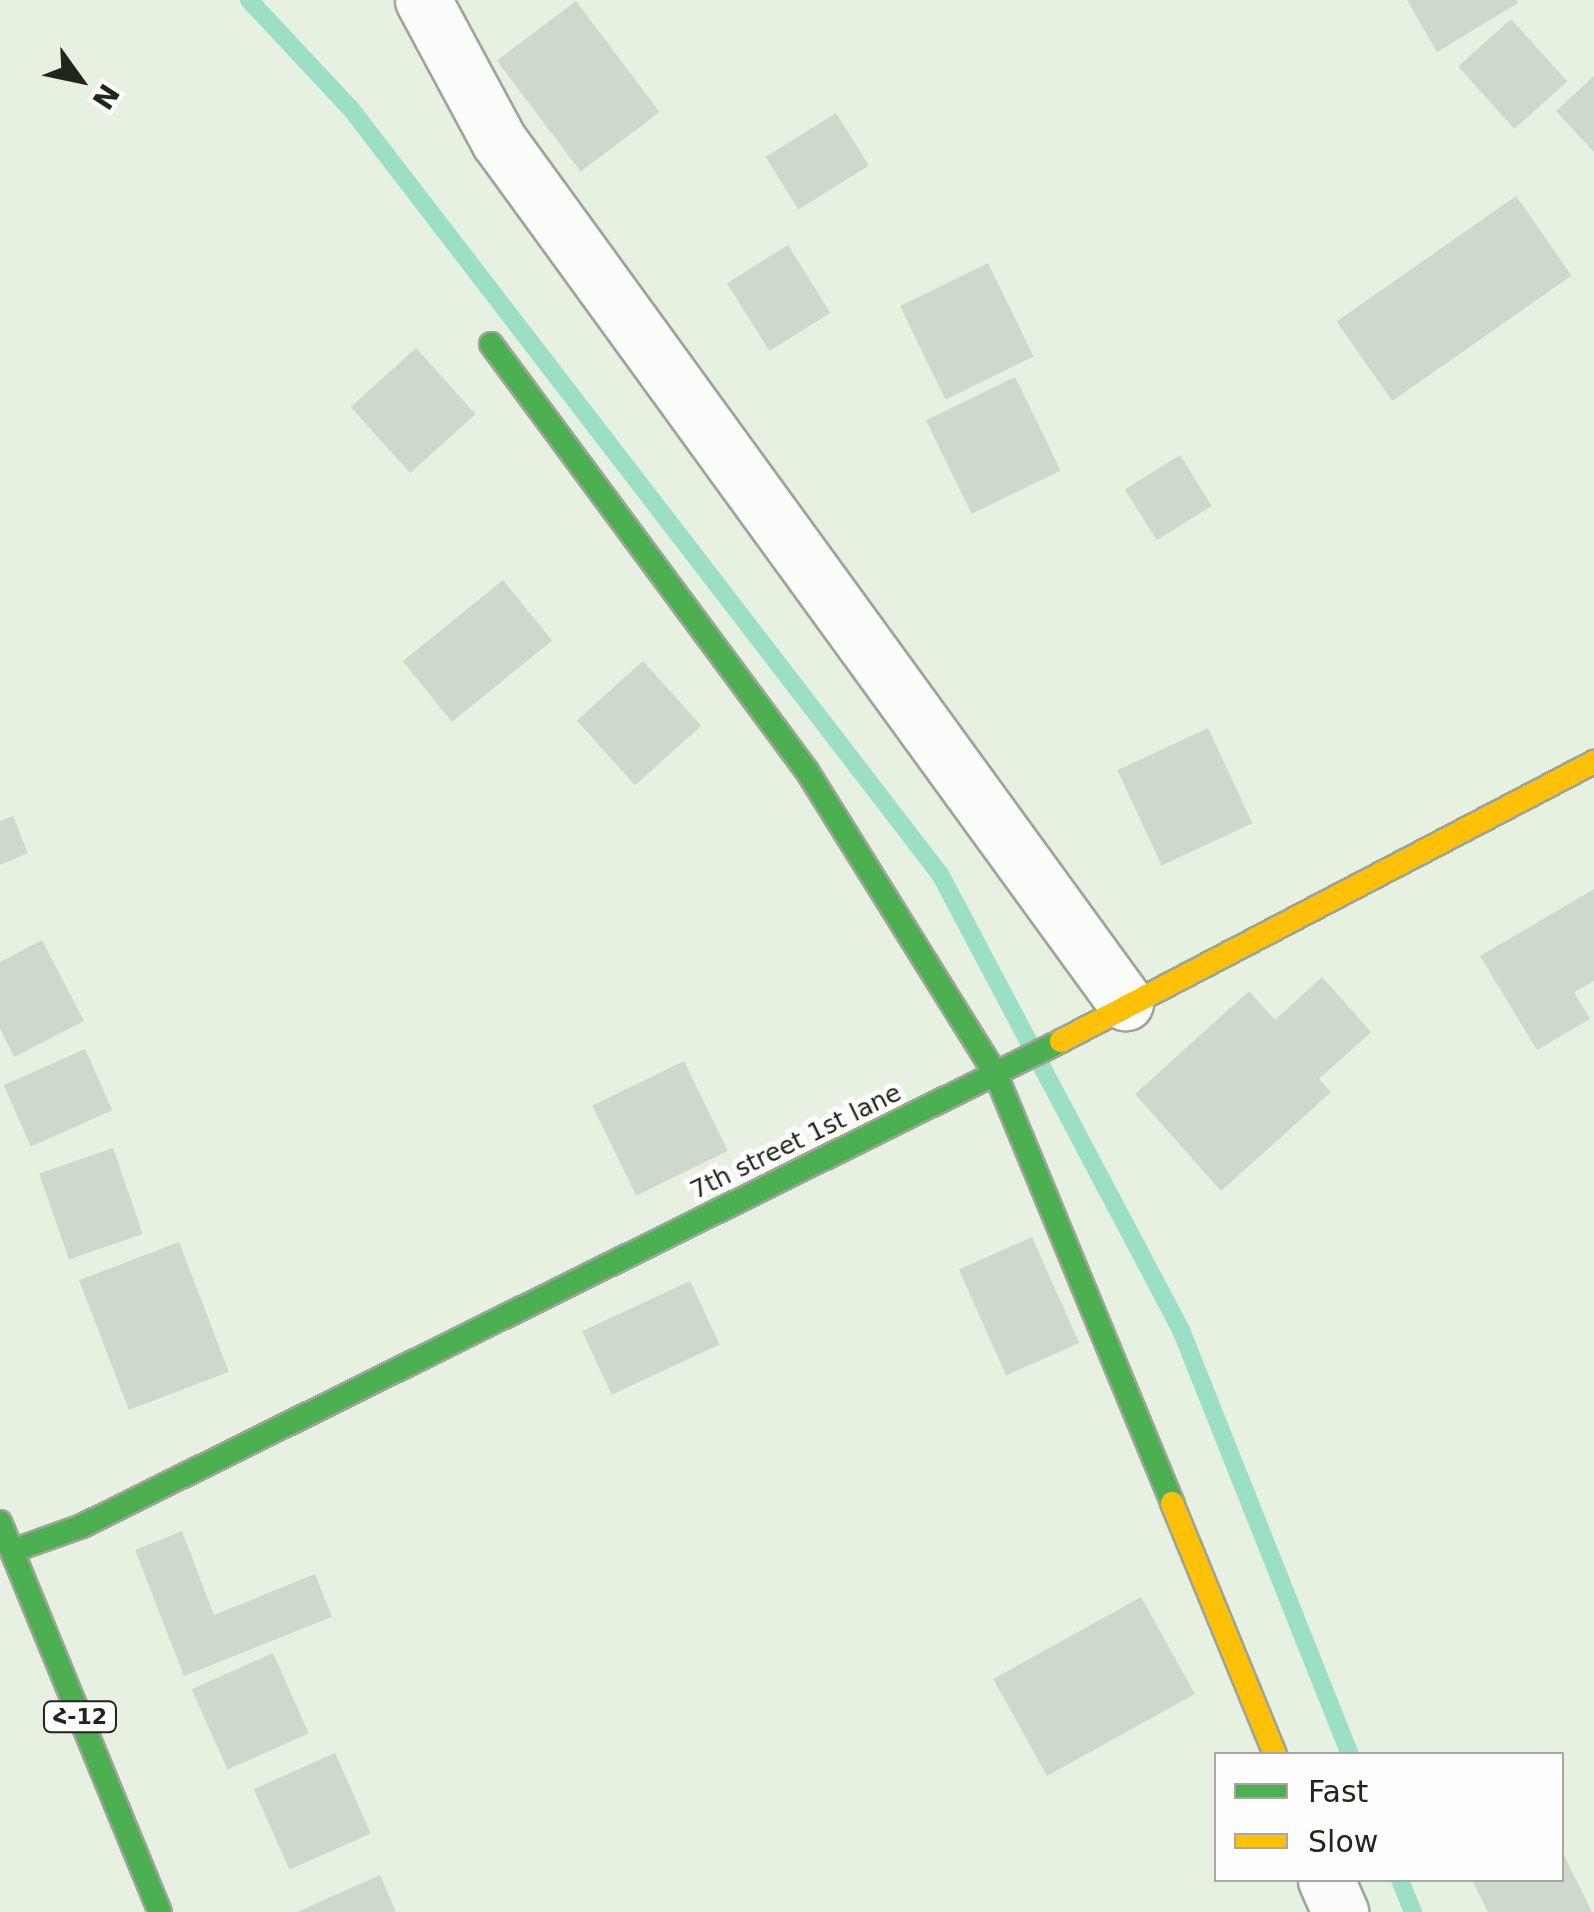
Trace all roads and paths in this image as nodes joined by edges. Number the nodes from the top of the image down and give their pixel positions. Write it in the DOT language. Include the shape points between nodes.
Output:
graph roads {
  1 [pos="423,0"];
  2 [pos="491,344"];
  3 [pos="1594,762"];
  4 [pos="1126,1002"];
  5 [pos="1005,1069"];
  6 [pos="0,1522"];
  7 [pos="12,1551"];
  8 [pos="1274,1752"];
  9 [pos="1327,1882"];
  10 [pos="160,1912"];
  11 [pos="1340,1912"];
  1 -- 4 [label="street" via="499,140"];
  2 -- 5 [label="street" via="807,771"];
  3 -- 4 [label="street, 7th street 1st lane"];
  4 -- 5 [label="street, 7th street 1st lane"];
  5 -- 7 [label="street, 7th street 1st lane" via="82,1526"];
  5 -- 8 [label="street"];
  6 -- 7 [label="street, Հ-12"];
  7 -- 10 [label="street, Հ-12"];
  9 -- 11 [label="street"];
}
